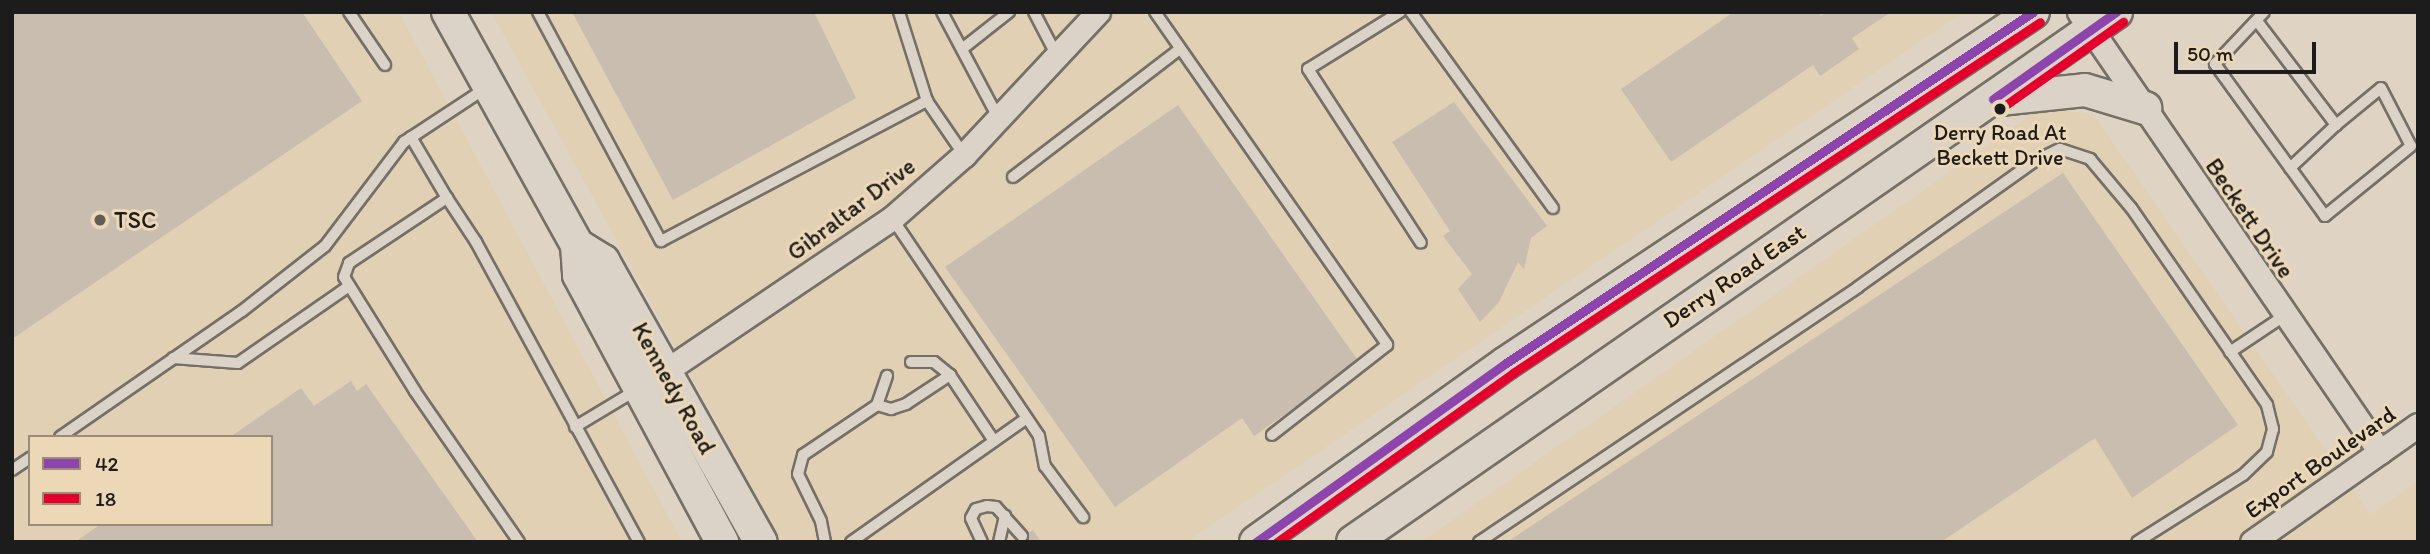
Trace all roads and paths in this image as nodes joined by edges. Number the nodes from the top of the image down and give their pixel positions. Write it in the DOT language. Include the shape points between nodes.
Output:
graph roads {
  1 [pos="349,12"];
  2 [pos="448,12"];
  3 [pos="538,12"];
  4 [pos="898,12"];
  5 [pos="942,12"];
  6 [pos="1009,12"];
  7 [pos="1034,12"];
  8 [pos="1155,12"];
  9 [pos="1400,12"];
  10 [pos="1411,12"];
  11 [pos="2033,12"];
  12 [pos="1095,13"];
  13 [pos="2260,17"];
  14 [pos="2096,19"];
  15 [pos="962,49"];
  16 [pos="1180,49"];
  17 [pos="1057,56"];
  18 [pos="385,65"];
  19 [pos="488,86"];
  20 [pos="1992,100"];
  21 [pos="927,101"];
  22 [pos="2146,108"];
  23 [pos="999,119"];
  24 [pos="2336,125"];
  25 [pos="411,137"];
  26 [pos="964,155"];
  27 [pos="2290,168"];
  28 [pos="1013,177"];
  29 [pos="447,198"];
  30 [pos="1553,208"];
  31 [pos="892,218"];
  32 [pos="1421,243"];
  33 [pos="349,286"];
  34 [pos="2284,316"];
  35 [pos="2230,352"];
  36 [pos="173,358"];
  37 [pos="911,362"];
  38 [pos="950,375"];
  39 [pos="887,376"];
  40 [pos="652,380"];
  41 [pos="877,405"];
  42 [pos="1027,418"];
  43 [pos="2418,425"];
  44 [pos="575,427"];
  45 [pos="63,435"];
  46 [pos="1272,435"];
  47 [pos="994,441"];
  48 [pos="2379,452"];
  49 [pos="28,459"];
  50 [pos="12,470"];
  51 [pos="1005,516"];
  52 [pos="1083,517"];
  53 [pos="1022,536"];
  54 [pos="519,542"];
  55 [pos="639,542"];
  56 [pos="722,542"];
  57 [pos="761,542"];
  58 [pos="825,542"];
  59 [pos="850,542"];
  60 [pos="982,542"];
  61 [pos="999,542"];
  62 [pos="1256,542"];
  63 [pos="1353,542"];
  64 [pos="1479,542"];
  65 [pos="2137,542"];
  66 [pos="2252,542"];
  1 -- 18 [label="lane"];
  2 -- 19 [label="main road, Kennedy Road"];
  3 -- 21 [label="lane" via="661,241"];
  4 -- 21 [label="lane"];
  5 -- 15 [label="lane"];
  6 -- 15 [label="lane"];
  7 -- 17 [label="lane"];
  8 -- 16 [label="lane"];
  9 -- 32 [label="lane" via="1308,69"];
  10 -- 30 [label="lane"];
  11 -- 62 [label="main road" via="1506,363"];
  12 -- 17 [label="street, Gibraltar Drive"];
  13 -- 24 [label="lane"];
  13 -- 27 [label="lane" via="2215,64"];
  14 -- 20 [label="main road, Derry Road East"];
  14 -- 22 [label="street, Beckett Drive"];
  15 -- 23 [label="lane"];
  16 -- 28 [label="lane"];
  16 -- 46 [label="lane" via="1387,345"];
  17 -- 23 [label="street, Gibraltar Drive"];
  19 -- 25 [label="lane"];
  19 -- 40 [label="main road, Kennedy Road" via="577,245 579,275"];
  20 -- 22 [label="main road" via="2085,90"];
  20 -- 63 [label="main road, Derry Road East"];
  21 -- 26 [label="lane"];
  22 -- 34 [label="street, Beckett Drive"];
  23 -- 26 [label="street, Gibraltar Drive"];
  24 -- 27 [label="lane"];
  24 -- 27 [label="lane" via="2381,88 2411,146 2325,216"];
  25 -- 29 [label="lane"];
  25 -- 36 [label="lane" via="383,164 325,246"];
  26 -- 31 [label="street, Gibraltar Drive"];
  29 -- 33 [label="lane" via="349,263 344,277"];
  29 -- 44 [label="lane" via="476,242"];
  31 -- 40 [label="street, Gibraltar Drive"];
  31 -- 42 [label="lane"];
  33 -- 36 [label="lane" via="238,363"];
  33 -- 54 [label="lane"];
  34 -- 35 [label="lane"];
  34 -- 48 [label="street, Beckett Drive"];
  35 -- 64 [label="lane" via="2124,199 2090,159 2060,149 2033,162 1858,287"];
  35 -- 65 [label="lane" via="2267,405 2273,429 2267,452 2243,475"];
  36 -- 45 [label="lane"];
  37 -- 38 [label="lane" via="934,362"];
  38 -- 41 [label="lane" via="906,404 891,409"];
  38 -- 47 [label="lane"];
  39 -- 41 [label="lane"];
  40 -- 44 [label="lane"];
  40 -- 56 [label="main road, Kennedy Road"];
  40 -- 57 [label="main road, Kennedy Road"];
  41 -- 58 [label="lane" via="803,455 798,474 821,521"];
  42 -- 47 [label="lane"];
  42 -- 52 [label="lane" via="1039,436 1045,466"];
  43 -- 48 [label="street, Export Boulevard"];
  44 -- 55 [label="lane"];
  47 -- 59 [label="lane"];
  48 -- 66 [label="street, Export Boulevard"];
  49 -- 50 [label="lane"];
  51 -- 53 [label="lane"];
  51 -- 60 [label="lane" via="996,507 976,509 971,518"];
  51 -- 61 [label="lane"];
}
